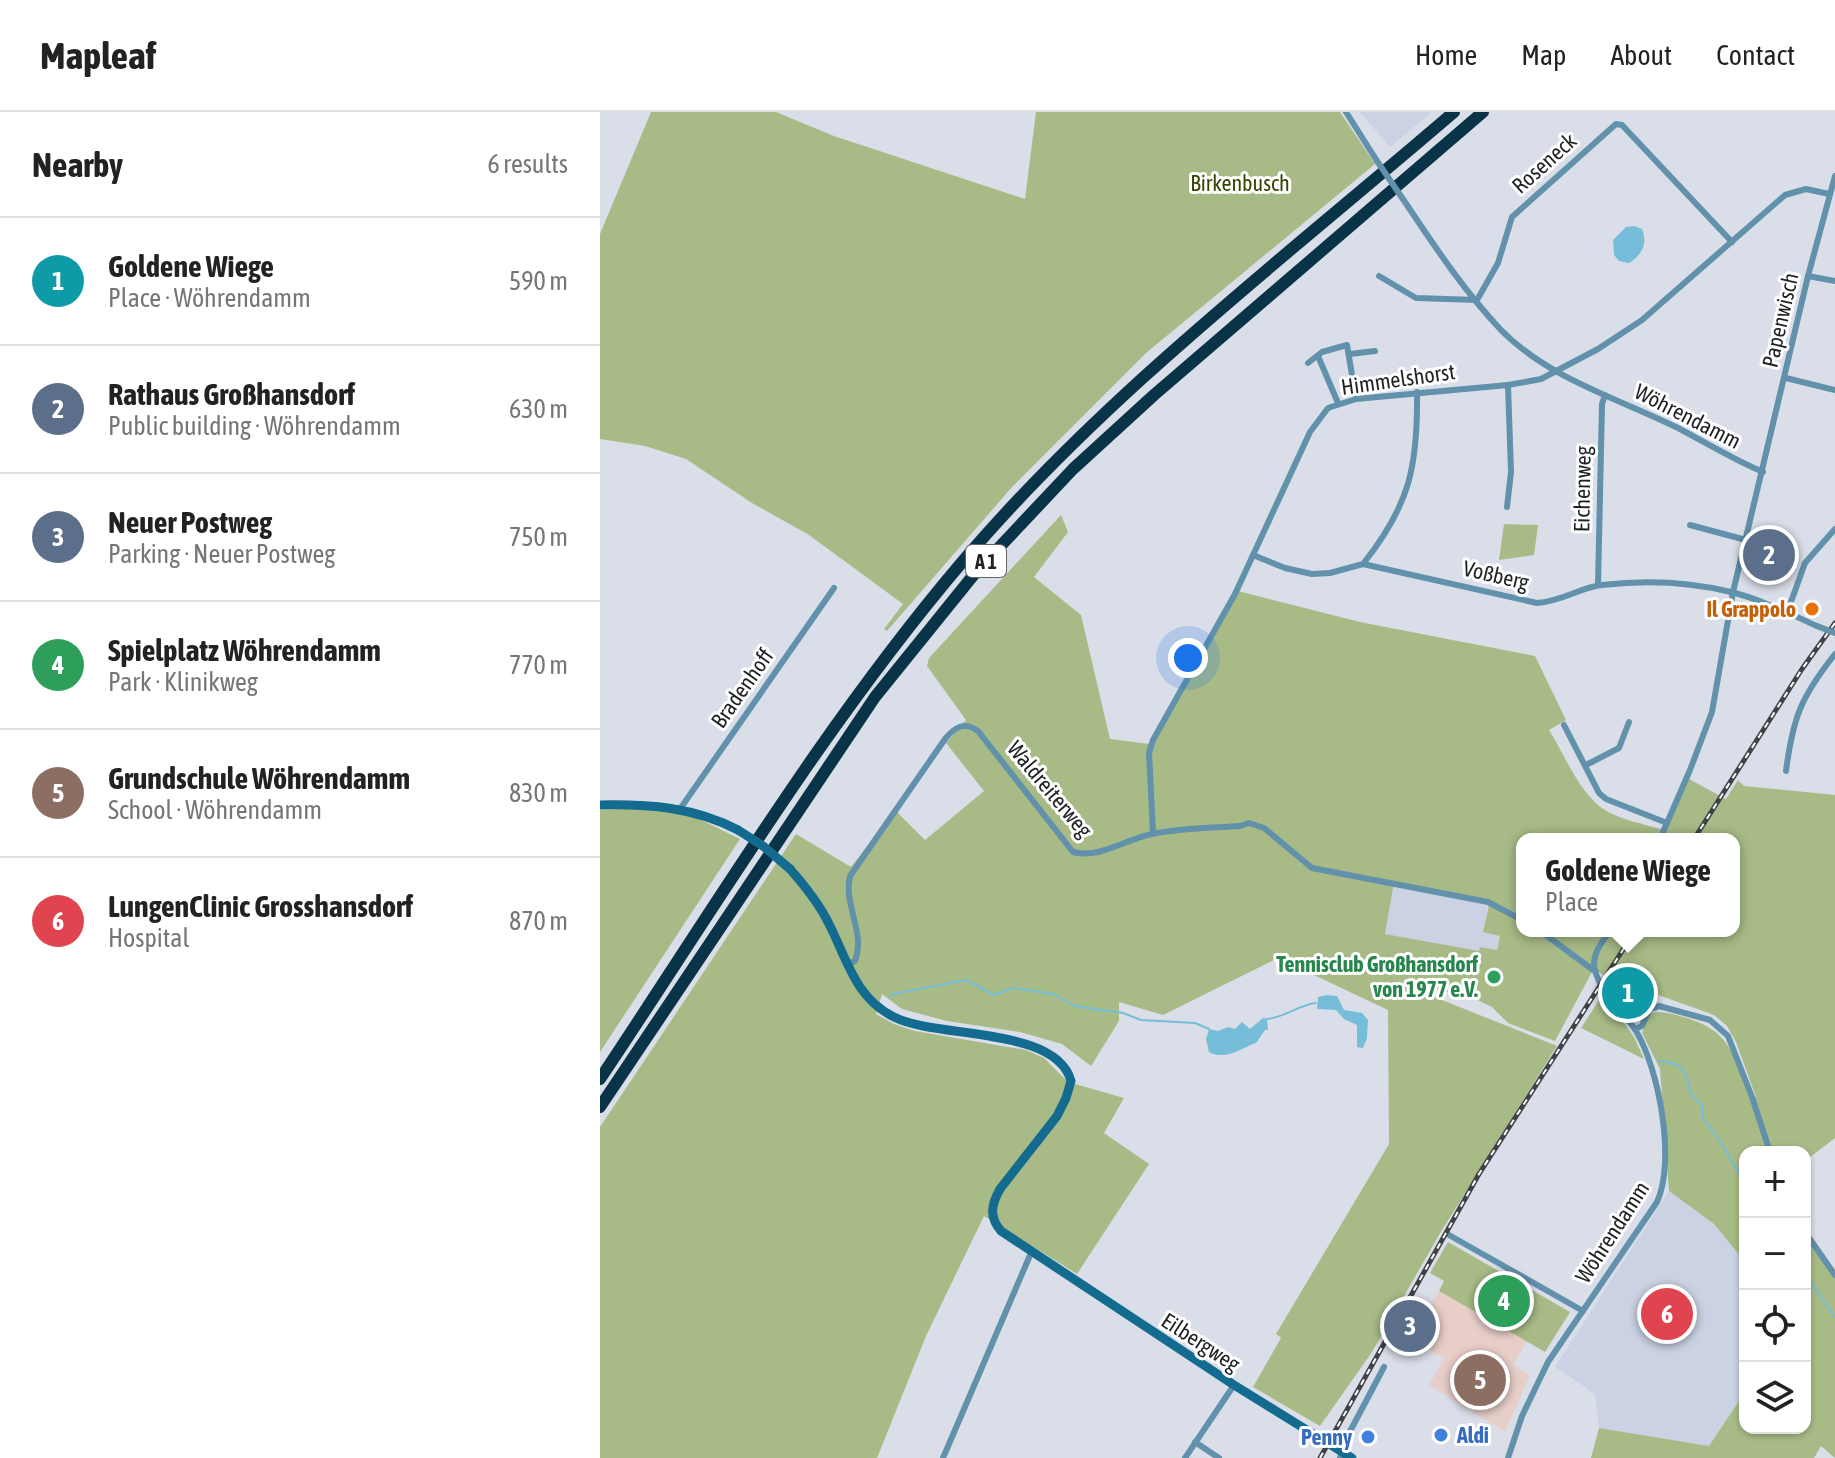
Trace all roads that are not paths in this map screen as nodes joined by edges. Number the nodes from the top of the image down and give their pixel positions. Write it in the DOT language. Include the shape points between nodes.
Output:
graph roads {
  1 [pos="1346,112"];
  2 [pos="1454,112"];
  3 [pos="1483,112"];
  4 [pos="1835,176"];
  5 [pos="1829,194"];
  6 [pos="1732,242"];
  7 [pos="1379,276"];
  8 [pos="1808,276"];
  9 [pos="1835,281"];
  10 [pos="1477,300"];
  11 [pos="1375,351"];
  12 [pos="1350,354"];
  13 [pos="1318,356"];
  14 [pos="1308,363"];
  15 [pos="1556,371"];
  16 [pos="1786,378"];
  17 [pos="1508,385"];
  18 [pos="1835,390"];
  19 [pos="1417,392"];
  20 [pos="1605,395"];
  21 [pos="1356,399"];
  22 [pos="1338,403"];
  23 [pos="1763,472"];
  24 [pos="1507,507"];
  25 [pos="1690,525"];
  26 [pos="1835,529"];
  27 [pos="1746,540"];
  28 [pos="1253,555"];
  29 [pos="1363,564"];
  30 [pos="1598,585"];
  31 [pos="834,588"];
  32 [pos="1733,592"];
  33 [pos="1787,613"];
  34 [pos="1835,633"];
  35 [pos="1835,654"];
  36 [pos="1629,722"];
  37 [pos="1564,725"];
  38 [pos="1586,765"];
  39 [pos="1786,771"];
  40 [pos="600,805"];
  41 [pos="680,809"];
  42 [pos="1667,823"];
  43 [pos="1153,833"];
  44 [pos="1663,833"];
  45 [pos="1516,917"];
  46 [pos="1548,937"];
  47 [pos="1606,937"];
  48 [pos="847,965"];
  49 [pos="1596,972"];
  50 [pos="1635,1029"];
  51 [pos="600,1079"];
  52 [pos="600,1107"];
  53 [pos="1768,1146"];
  54 [pos="1449,1235"];
  55 [pos="1811,1241"];
  56 [pos="1031,1253"];
  57 [pos="1835,1275"];
  58 [pos="1583,1311"];
  59 [pos="1384,1367"];
  60 [pos="1234,1385"];
  61 [pos="1195,1442"];
  62 [pos="1345,1457"];
  63 [pos="943,1458"];
  64 [pos="1185,1458"];
  65 [pos="1219,1458"];
  66 [pos="1508,1458"];
  1 -- 10 [label="street, Wöhrendamm, bridge"];
  2 -- 51 [label="highway, A 1" via="1140,383 1060,457 964,559 860,689"];
  3 -- 52 [label="highway, A 1" via="1107,437 976,572 866,710"];
  4 -- 5 [label="street, Papenwisch"];
  5 -- 6 [label="street, Himmelshorst" via="1806,189 1785,195"];
  5 -- 8 [label="street, Papenwisch"];
  6 -- 10 [label="street, Roseneck" via="1616,124 1512,217 1498,263"];
  6 -- 15 [label="street, Himmelshorst" via="1623,335"];
  7 -- 10 [label="street" via="1416,298"];
  8 -- 9 [label="street"];
  8 -- 16 [label="street, Papenwisch"];
  10 -- 15 [label="street, Wöhrendamm" via="1501,330"];
  11 -- 12 [label="street"];
  12 -- 13 [label="street" via="1345,344"];
  12 -- 21 [label="street"];
  13 -- 14 [label="street"];
  13 -- 22 [label="street"];
  15 -- 17 [label="street, Himmelshorst"];
  15 -- 20 [label="street, Wöhrendamm"];
  16 -- 18 [label="street"];
  16 -- 23 [label="street, Papenwisch"];
  17 -- 19 [label="street, Himmelshorst"];
  17 -- 24 [label="street"];
  19 -- 21 [label="street, Himmelshorst"];
  19 -- 29 [label="street" via="1417,448 1409,486 1389,528"];
  20 -- 23 [label="street, Wöhrendamm"];
  20 -- 30 [label="street, Eichenweg"];
  21 -- 22 [label="street, Himmelshorst"];
  22 -- 28 [label="street, Himmelshorst" via="1310,432"];
  23 -- 27 [label="street"];
  25 -- 27 [label="street"];
  26 -- 33 [label="street" via="1805,563"];
  27 -- 32 [label="street"];
  28 -- 29 [label="street, Voßberg" via="1312,574"];
  28 -- 43 [label="street, Himmelshorst" via="1153,740"];
  29 -- 30 [label="street, Voßberg" via="1537,603"];
  30 -- 32 [label="street, Voßberg" via="1660,583"];
  31 -- 41 [label="street, Bradenhoff"];
  32 -- 33 [label="street, Voßberg"];
  32 -- 42 [label="street" via="1712,712"];
  33 -- 34 [label="street, Voßberg, bridge"];
  35 -- 39 [label="street" via="1802,703"];
  36 -- 38 [label="street" via="1623,745"];
  37 -- 38 [label="street"];
  38 -- 42 [label="street" via="1606,799"];
  40 -- 41 [label="main road"];
  41 -- 48 [label="main road, bridge" via="738,830 790,869 829,923"];
  42 -- 44 [label="street"];
  43 -- 45 [label="street, Waldreiterweg" via="1249,823 1264,828 1312,868 1488,902"];
  43 -- 48 [label="street, Waldreiterweg" via="1096,853 1073,852 978,731 962,725 945,739 850,876 847,888 860,943 855,961"];
  46 -- 49 [label="street"];
  47 -- 49 [label="street" via="1597,950"];
  48 -- 56 [label="main road, Eilbergweg" via="860,989 894,1017 925,1028 1018,1042 1046,1053 1065,1069 1071,1081 1061,1108 1000,1189 992,1211 1001,1231"];
  49 -- 50 [label="street, Wöhrendamm"];
  50 -- 53 [label="street" via="1649,1010 1659,1006 1710,1020 1728,1036"];
  50 -- 58 [label="street, Wöhrendamm" via="1658,1087 1664,1187"];
  54 -- 58 [label="street"];
  55 -- 57 [label="street"];
  56 -- 60 [label="main road, Eilbergweg"];
  56 -- 63 [label="street"];
  58 -- 66 [label="street, Wöhrendamm" via="1540,1376"];
  59 -- 62 [label="street" via="1346,1439"];
  60 -- 61 [label="street"];
  60 -- 62 [label="main road, Eilbergweg"];
  61 -- 64 [label="street"];
  61 -- 65 [label="street"];
}
